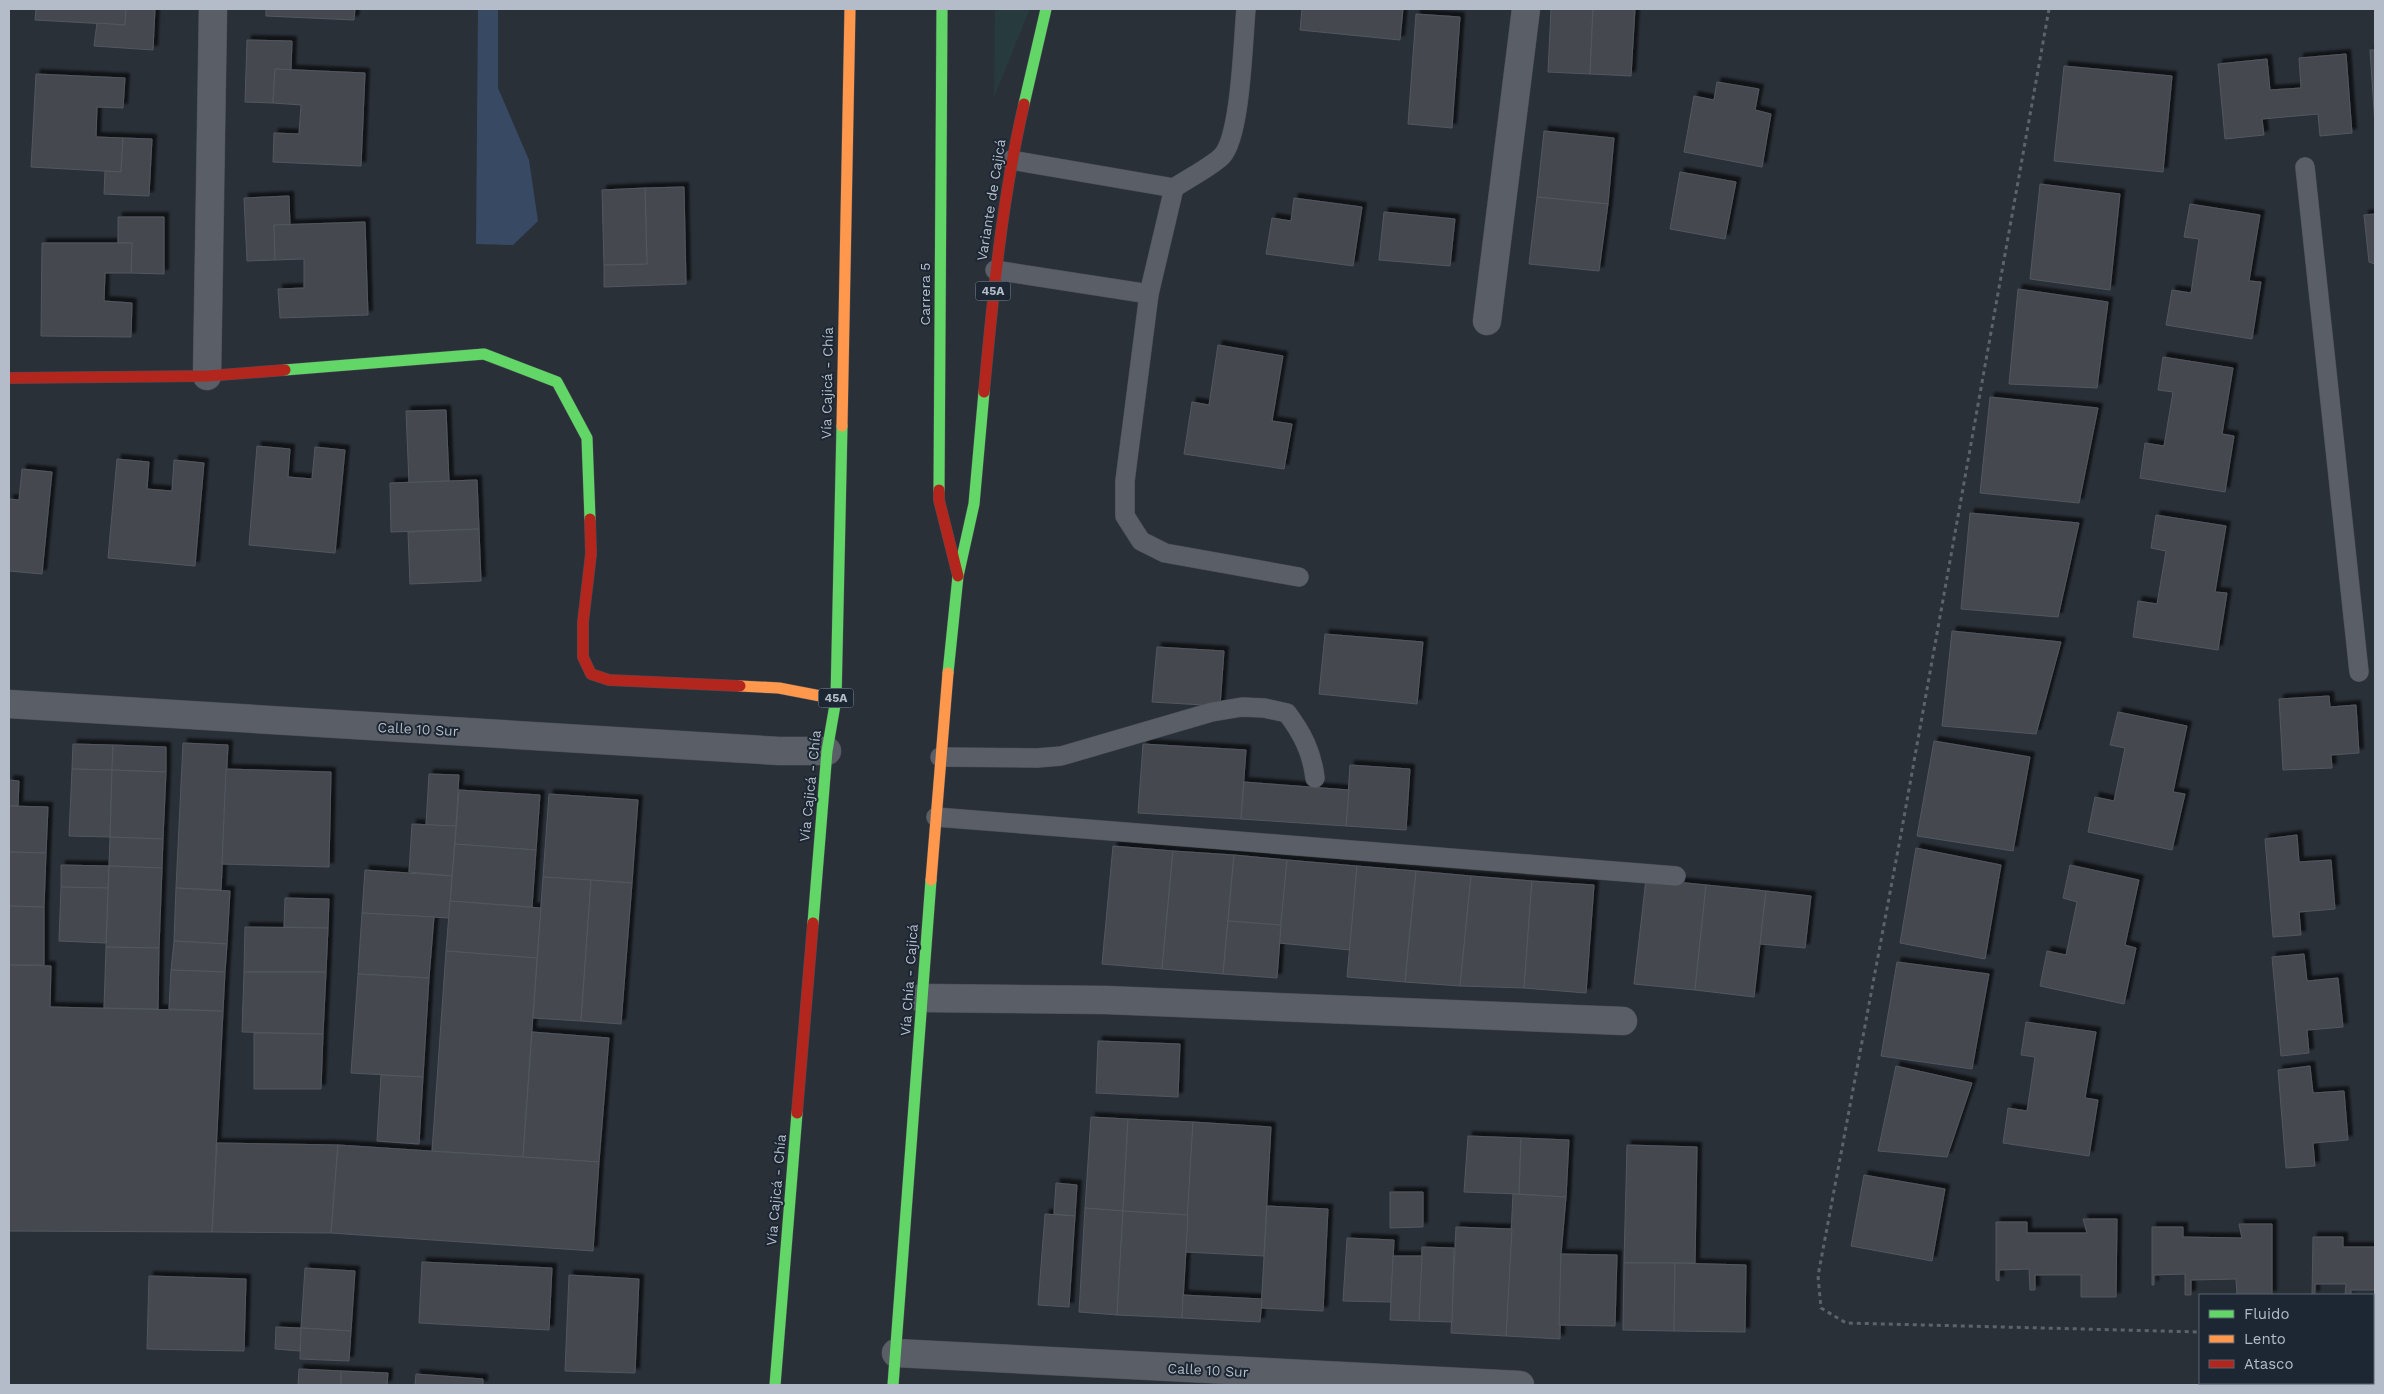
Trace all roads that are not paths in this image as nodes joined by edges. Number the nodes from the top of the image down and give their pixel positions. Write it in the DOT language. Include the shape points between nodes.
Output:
graph roads {
  1 [pos="213,9"];
  2 [pos="850,9"];
  3 [pos="942,9"];
  4 [pos="1046,9"];
  5 [pos="1246,9"];
  6 [pos="1526,9"];
  7 [pos="1011,160"];
  8 [pos="2305,167"];
  9 [pos="1174,188"];
  10 [pos="995,270"];
  11 [pos="1149,294"];
  12 [pos="1487,322"];
  13 [pos="207,376"];
  14 [pos="9,378"];
  15 [pos="958,576"];
  16 [pos="1299,577"];
  17 [pos="2358,672"];
  18 [pos="836,699"];
  19 [pos="9,704"];
  20 [pos="827,751"];
  21 [pos="940,757"];
  22 [pos="1315,778"];
  23 [pos="936,817"];
  24 [pos="1676,876"];
  25 [pos="922,998"];
  26 [pos="1623,1021"];
  27 [pos="896,1353"];
  28 [pos="775,1385"];
  29 [pos="893,1385"];
  30 [pos="1520,1385"];
  1 -- 13 [label="street"];
  2 -- 18 [label="main road, Vía Cajicá - Chía / 45A"];
  3 -- 15 [label="main road, Carrera 5 / 45A" via="939,500"];
  4 -- 7 [label="main road, Variante de Cajicá / 45A"];
  5 -- 9 [label="lane" via="1235,123 1230,142 1222,156"];
  6 -- 12 [label="street"];
  7 -- 9 [label="lane"];
  7 -- 10 [label="main road, Variante de Cajicá / 45A"];
  8 -- 17 [label="lane"];
  9 -- 11 [label="lane"];
  10 -- 11 [label="lane"];
  10 -- 15 [label="main road, Variante de Cajicá / 45A" via="974,504"];
  11 -- 16 [label="lane" via="1125,481 1124,516 1141,541 1165,553"];
  13 -- 14 [label="main road"];
  13 -- 18 [label="main road" via="484,354 557,382 587,438 591,554 583,622 583,658 591,674 609,680 779,688"];
  15 -- 21 [label="main road, Vía Chía - Cajicá / 45A"];
  18 -- 20 [label="main road, Vía Cajicá - Chía / 45A"];
  19 -- 20 [label="street, Calle 10 Sur" via="779,751"];
  20 -- 28 [label="main road, Vía Cajicá - Chía / 45A"];
  21 -- 22 [label="lane" via="1061,756 1212,712 1264,708 1287,713 1302,733 1313,761"];
  21 -- 23 [label="main road, Vía Chía - Cajicá / 45A"];
  23 -- 24 [label="lane"];
  23 -- 25 [label="main road, Vía Chía - Cajicá / 45A"];
  25 -- 26 [label="street" via="1106,1000"];
  25 -- 27 [label="main road, Vía Chía - Cajicá / 45A"];
  27 -- 29 [label="main road, Vía Chía - Cajicá / 45A"];
  27 -- 30 [label="street, Calle 10 Sur"];
}
